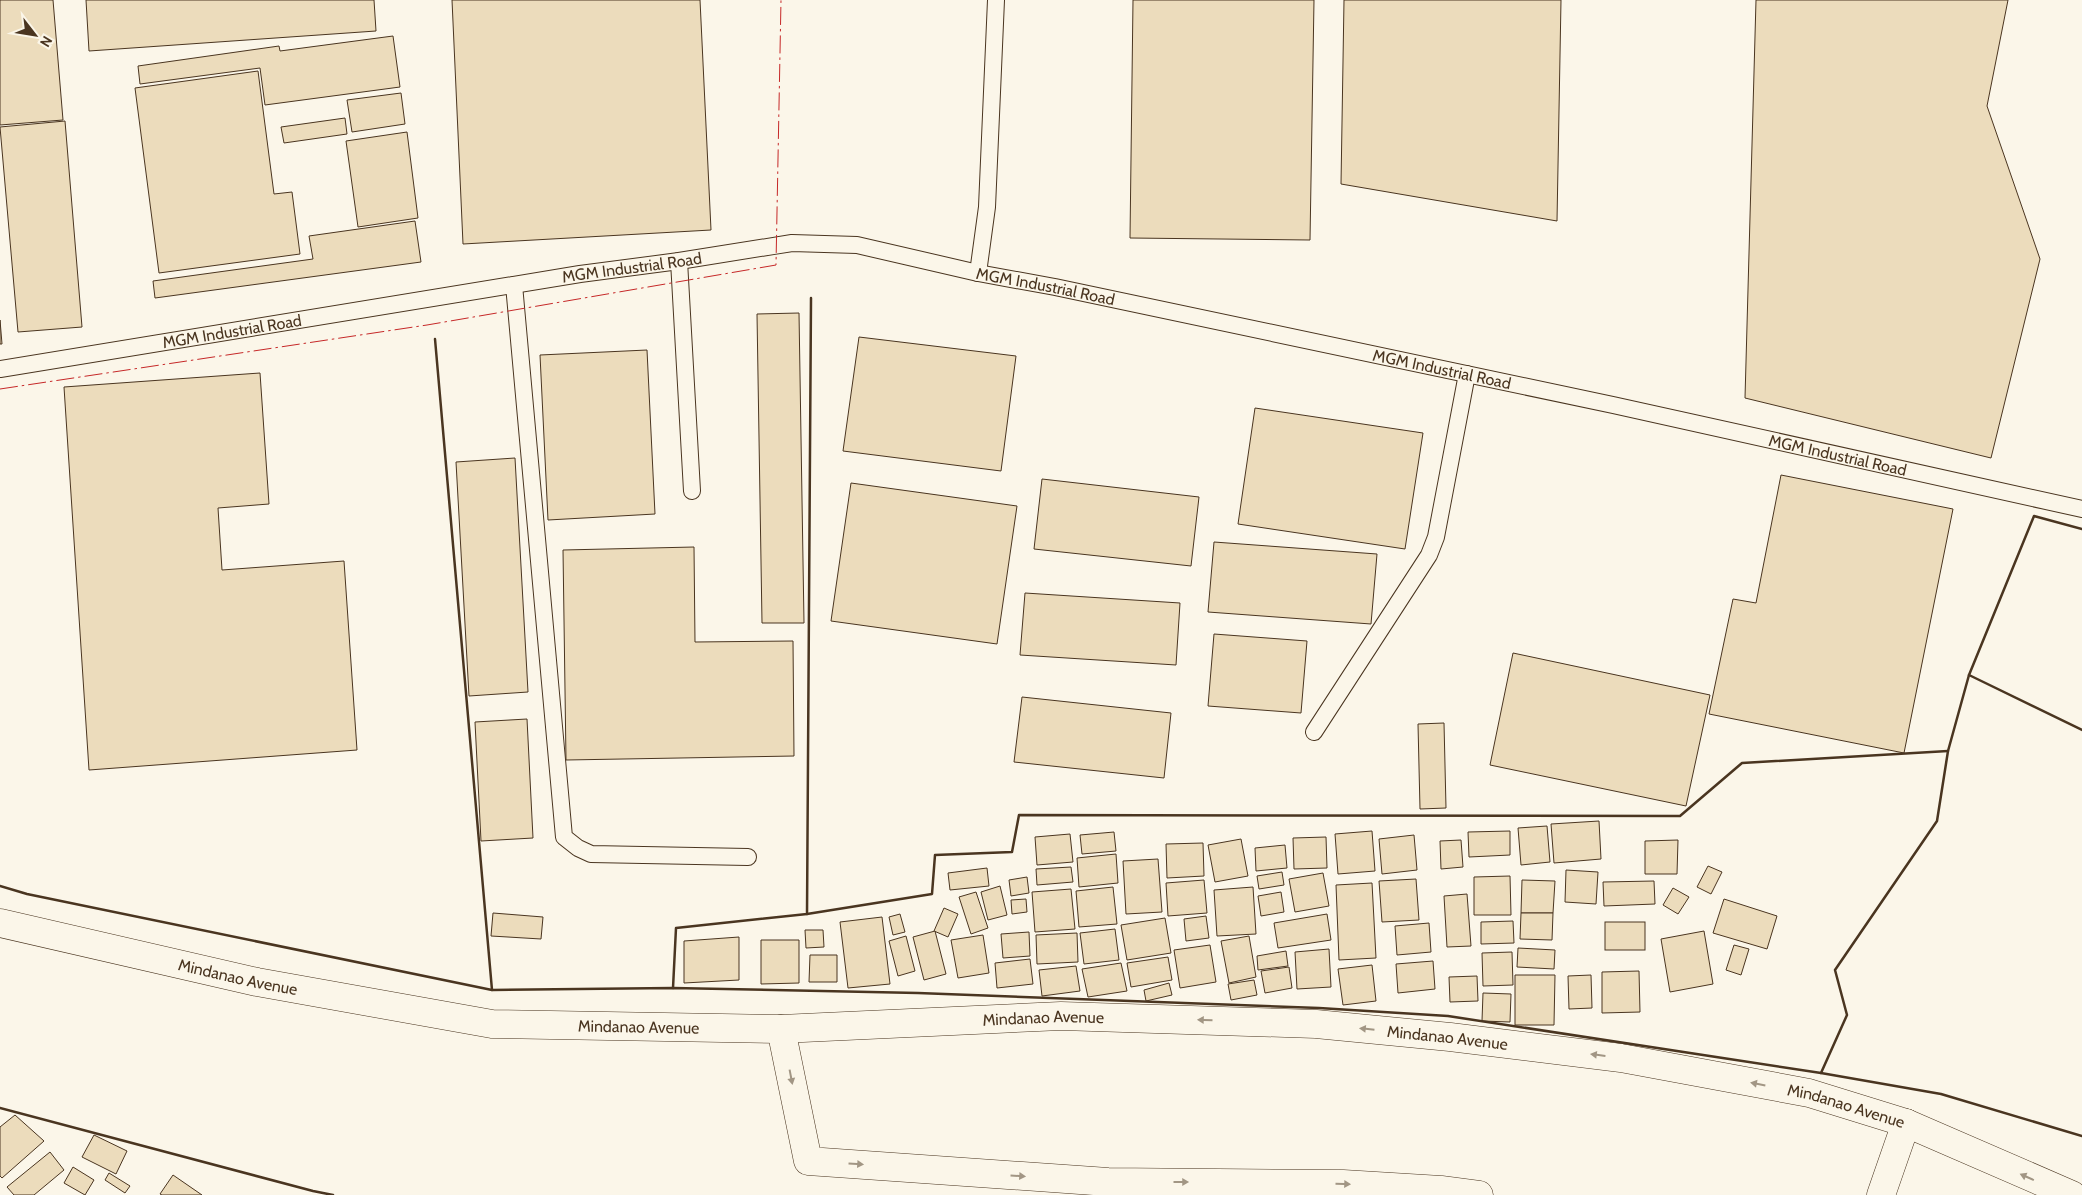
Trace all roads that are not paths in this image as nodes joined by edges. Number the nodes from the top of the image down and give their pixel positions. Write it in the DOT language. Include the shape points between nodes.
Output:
graph roads {
  1 [pos="996,0"];
  2 [pos="679,261"];
  3 [pos="978,273"];
  4 [pos="514,285"];
  5 [pos="0,369"];
  6 [pos="1467,374"];
  7 [pos="692,491"];
  8 [pos="2082,509"];
  9 [pos="1314,732"];
  10 [pos="748,857"];
  11 [pos="0,923"];
  12 [pos="781,1029"];
  13 [pos="1906,1124"];
  14 [pos="1479,1195"];
  15 [pos="1881,1195"];
  16 [pos="2072,1195"];
  1 -- 3 [label="lane" via="986,207"];
  2 -- 3 [label="lane, MGM Industrial Road" via="792,243 857,245"];
  2 -- 4 [label="lane, MGM Industrial Road"];
  2 -- 7 [label="lane"];
  3 -- 6 [label="lane, MGM Industrial Road"];
  4 -- 5 [label="lane, MGM Industrial Road"];
  4 -- 10 [label="lane" via="564,837 591,854"];
  6 -- 8 [label="lane, MGM Industrial Road"];
  6 -- 9 [label="lane" via="1436,537 1429,555"];
  11 -- 12 [label="main road, Mindanao Avenue" via="257,982 492,1024"];
  13 -- 12 [label="main road, Mindanao Avenue, one-way" via="1809,1093 1621,1058 1316,1024 1061,1016"];
  12 -- 14 [label="main road, one-way" via="808,1161 1108,1182 1343,1184"];
  13 -- 15 [label="main road"];
  16 -- 13 [label="main road, Mindanao Avenue, one-way"];
}
